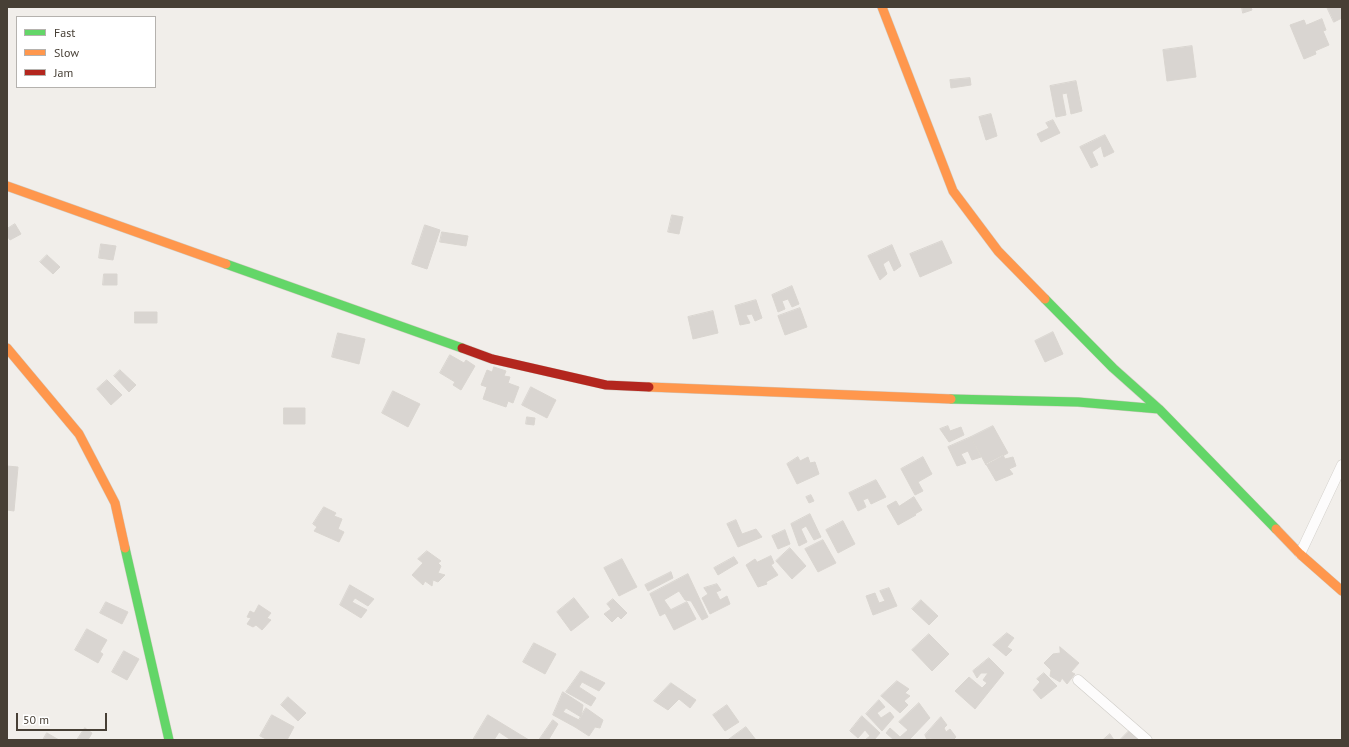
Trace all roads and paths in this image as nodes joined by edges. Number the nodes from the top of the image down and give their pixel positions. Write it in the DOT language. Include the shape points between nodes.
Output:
graph roads {
  1 [pos="882,7"];
  2 [pos="7,186"];
  3 [pos="7,348"];
  4 [pos="1158,409"];
  5 [pos="1342,465"];
  6 [pos="1300,554"];
  7 [pos="1342,591"];
  8 [pos="1078,680"];
  9 [pos="169,740"];
  10 [pos="1147,740"];
  1 -- 4 [label="street" via="954,191 998,251 1113,368"];
  2 -- 4 [label="street" via="492,359 606,385 879,397 1078,402"];
  3 -- 9 [label="street" via="79,434 115,503"];
  4 -- 6 [label="street"];
  5 -- 6 [label="street"];
  6 -- 7 [label="street"];
  8 -- 10 [label="street"];
}
